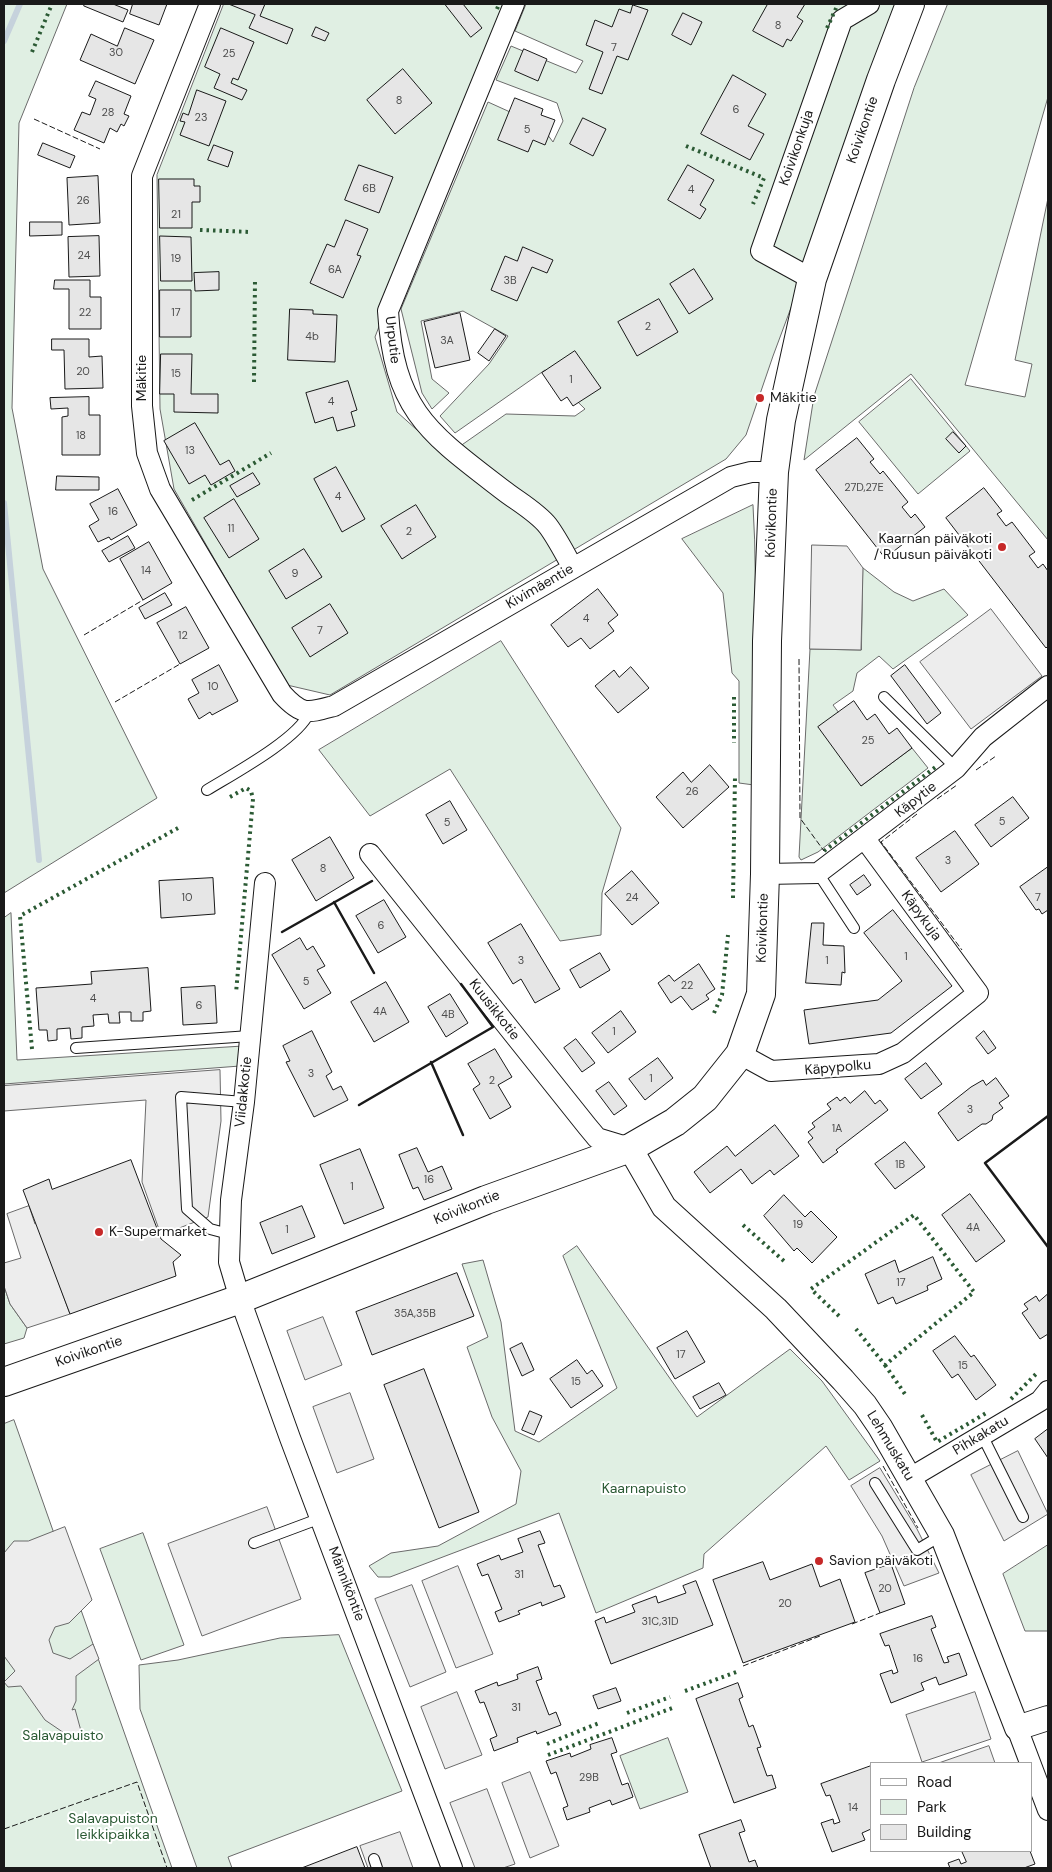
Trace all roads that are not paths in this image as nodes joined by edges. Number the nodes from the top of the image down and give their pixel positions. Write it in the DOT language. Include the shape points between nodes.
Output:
graph roads {
  1 [pos="210,4"];
  2 [pos="514,4"];
  3 [pos="869,4"];
  4 [pos="910,4"];
  5 [pos="812,279"];
  6 [pos="774,472"];
  7 [pos="574,568"];
  8 [pos="1048,686"];
  9 [pos="884,696"];
  10 [pos="309,713"];
  11 [pos="956,768"];
  12 [pos="207,790"];
  13 [pos="865,839"];
  14 [pos="370,854"];
  15 [pos="765,874"];
  16 [pos="818,874"];
  17 [pos="265,882"];
  18 [pos="854,928"];
  19 [pos="978,993"];
  20 [pos="250,1036"];
  21 [pos="76,1048"];
  22 [pos="740,1054"];
  23 [pos="244,1102"];
  24 [pos="630,1148"];
  25 [pos="229,1234"];
  26 [pos="240,1300"];
  27 [pos="4,1382"];
  28 [pos="1048,1391"];
  29 [pos="982,1435"];
  30 [pos="910,1478"];
  31 [pos="875,1483"];
  32 [pos="1023,1517"];
  33 [pos="321,1518"];
  34 [pos="942,1535"];
  35 [pos="254,1543"];
  36 [pos="1048,1718"];
  37 [pos="1017,1728"];
  38 [pos="1030,1762"];
  39 [pos="1032,1768"];
  40 [pos="1048,1810"];
  41 [pos="452,1868"];
  1 -- 10 [label="street, Mäkitie" via="142,176 142,406 147,453 160,489 282,694 293,706"];
  2 -- 7 [label="street, Urputie" via="388,311 390,341 397,374 420,420 444,444 547,524"];
  3 -- 5 [label="street, Koivikonkuja" via="842,20 761,251"];
  4 -- 5 [label="main road, Koivikontie"];
  5 -- 6 [label="main road, Koivikontie" via="787,388"];
  6 -- 7 [label="street, Kivimäentie" via="751,472 731,477"];
  6 -- 15 [label="main road, Koivikontie" via="767,641"];
  7 -- 10 [label="street, Kivimäentie" via="334,706"];
  8 -- 11 [label="street, Käpytie" via="983,737"];
  9 -- 11 [label="lane"];
  10 -- 12 [label="lane" via="305,722 281,741"];
  11 -- 13 [label="street, Käpytie"];
  13 -- 16 [label="street, Käpytie"];
  13 -- 19 [label="street, Käpykuja"];
  14 -- 24 [label="street, Kuusikkotie" via="586,1126 597,1138"];
  15 -- 16 [label="street"];
  15 -- 22 [label="main road, Koivikontie" via="761,994"];
  16 -- 18 [label="lane"];
  17 -- 20 [label="street, Viidakkotie"];
  19 -- 22 [label="street, Käpypolku" via="903,1053 879,1064 771,1071"];
  20 -- 21 [label="lane"];
  20 -- 23 [label="street, Viidakkotie"];
  22 -- 24 [label="main road, Koivikontie" via="705,1098 675,1122"];
  23 -- 25 [label="street, Viidakkotie"];
  23 -- 25 [label="lane" via="181,1097 188,1209 210,1229"];
  24 -- 26 [label="main road, Koivikontie" via="486,1200"];
  24 -- 30 [label="street, Lehmuskatu" via="664,1207 776,1309 865,1405"];
  25 -- 26 [label="street, Viidakkotie" via="229,1262"];
  26 -- 27 [label="main road, Koivikontie"];
  26 -- 33 [label="street, Männiköntie"];
  28 -- 29 [label="street, Pihkakatu" via="1040,1401"];
  29 -- 30 [label="street, Pihkakatu"];
  29 -- 32 [label="lane"];
  30 -- 34 [label="street, Lehmuskatu"];
  31 -- 34 [label="lane" via="917,1550"];
  33 -- 35 [label="lane"];
  33 -- 41 [label="street, Männiköntie"];
  34 -- 37 [label="street, Lehmuskatu"];
  36 -- 37 [label="street"];
  37 -- 38 [label="street, Lehmuskatu"];
  39 -- 40 [label="street, Lehmuskatu"];
}
